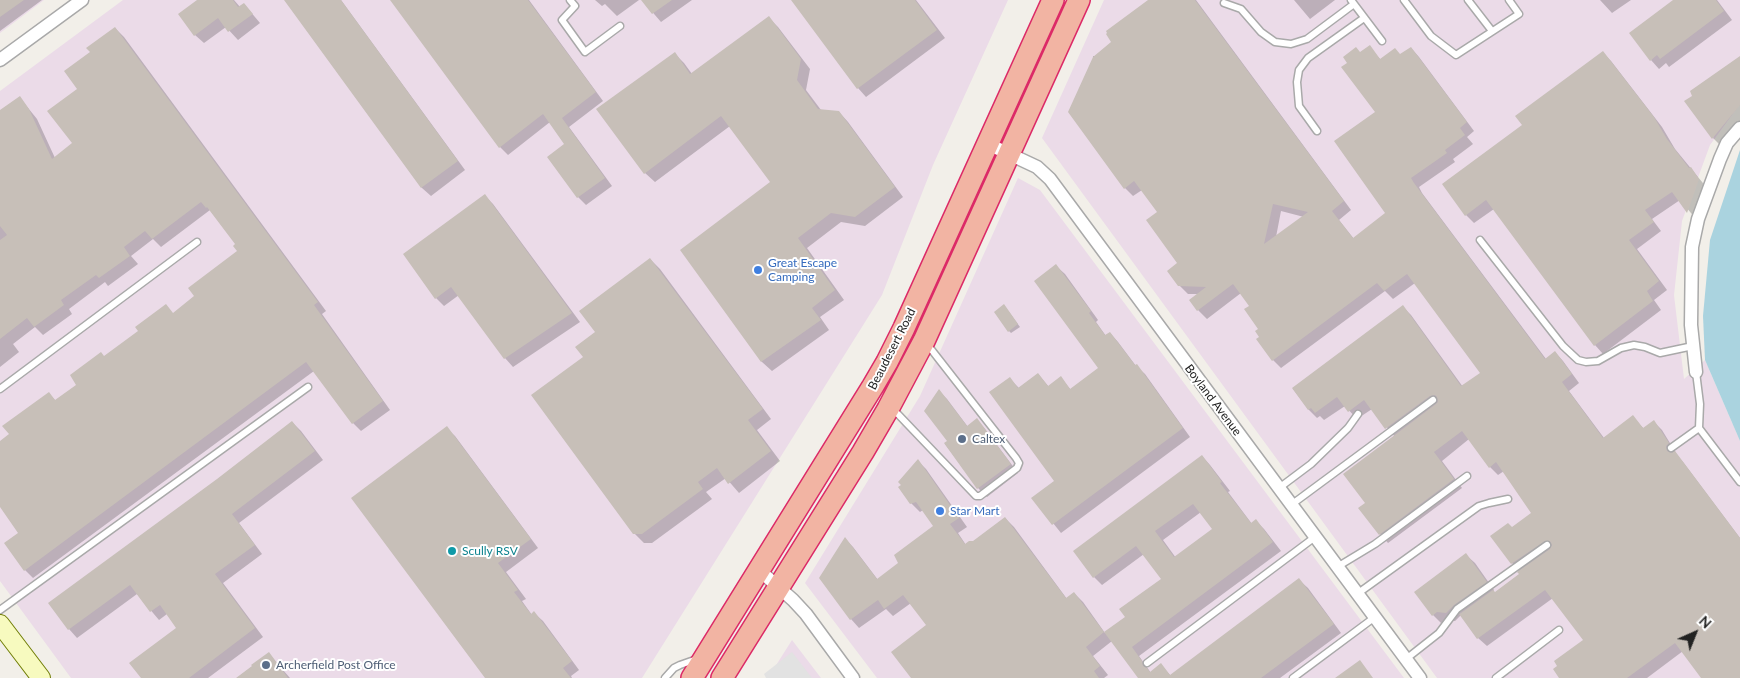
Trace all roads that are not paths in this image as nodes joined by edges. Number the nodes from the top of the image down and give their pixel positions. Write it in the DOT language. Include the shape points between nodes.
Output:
graph roads {
  1 [pos="82,0"];
  2 [pos="570,0"];
  3 [pos="1053,0"];
  4 [pos="1080,0"];
  5 [pos="1404,0"];
  6 [pos="1468,0"];
  7 [pos="1509,0"];
  8 [pos="1353,2"];
  9 [pos="1224,3"];
  10 [pos="1364,18"];
  11 [pos="620,26"];
  12 [pos="1492,31"];
  13 [pos="1382,41"];
  14 [pos="0,60"];
  15 [pos="1740,128"];
  16 [pos="1317,131"];
  17 [pos="988,144"];
  18 [pos="1010,154"];
  19 [pos="1480,240"];
  20 [pos="197,242"];
  21 [pos="924,341"];
  22 [pos="1693,346"];
  23 [pos="1696,372"];
  24 [pos="308,387"];
  25 [pos="0,389"];
  26 [pos="1433,400"];
  27 [pos="890,406"];
  28 [pos="1358,414"];
  29 [pos="1699,428"];
  30 [pos="1671,448"];
  31 [pos="1467,476"];
  32 [pos="1740,482"];
  33 [pos="1279,488"];
  34 [pos="1508,499"];
  35 [pos="1291,505"];
  36 [pos="1315,537"];
  37 [pos="1547,545"];
  38 [pos="1338,567"];
  39 [pos="759,570"];
  40 [pos="779,587"];
  41 [pos="1357,594"];
  42 [pos="0,610"];
  43 [pos="1375,617"];
  44 [pos="0,624"];
  45 [pos="1559,630"];
  46 [pos="705,657"];
  47 [pos="1406,659"];
  48 [pos="1147,663"];
  49 [pos="41,678"];
  50 [pos="665,678"];
  51 [pos="692,678"];
  52 [pos="722,678"];
  53 [pos="853,678"];
  54 [pos="1293,678"];
  55 [pos="1420,678"];
  56 [pos="1496,678"];
  1 -- 14 [label="street"];
  2 -- 11 [label="lane" via="575,6 562,20 585,52"];
  3 -- 17 [label="highway, Beaudesert Road"];
  4 -- 18 [label="highway, Beaudesert Road"];
  5 -- 12 [label="lane" via="1431,36 1456,55"];
  6 -- 12 [label="lane"];
  7 -- 12 [label="lane" via="1519,14"];
  8 -- 9 [label="lane" via="1307,39 1291,44 1275,42 1260,32 1241,9"];
  8 -- 10 [label="lane"];
  10 -- 13 [label="lane"];
  10 -- 16 [label="lane" via="1308,58 1299,70 1300,106"];
  15 -- 22 [label="street" via="1720,159 1698,219 1692,247"];
  17 -- 18 [label="street, Boyland Avenue"];
  17 -- 39 [label="highway, Beaudesert Road" via="886,362"];
  18 -- 21 [label="highway, Beaudesert Road"];
  18 -- 33 [label="street, Boyland Avenue" via="1037,167 1050,178"];
  19 -- 22 [label="lane" via="1578,360 1598,361 1621,348 1634,345 1660,353"];
  20 -- 25 [label="lane"];
  21 -- 27 [label="highway, Beaudesert Road"];
  21 -- 27 [label="lane" via="1016,458 1018,468 976,496"];
  22 -- 23 [label="street"];
  23 -- 29 [label="lane"];
  24 -- 42 [label="lane"];
  26 -- 35 [label="lane"];
  27 -- 40 [label="highway, Beaudesert Road"];
  28 -- 33 [label="lane" via="1311,464"];
  29 -- 30 [label="lane"];
  29 -- 32 [label="lane"];
  31 -- 38 [label="lane" via="1375,544"];
  33 -- 35 [label="street, Boyland Avenue"];
  34 -- 41 [label="lane" via="1478,506"];
  35 -- 36 [label="street, Boyland Avenue"];
  36 -- 38 [label="street, Boyland Avenue"];
  36 -- 48 [label="lane"];
  37 -- 47 [label="lane" via="1457,610 1439,632"];
  38 -- 41 [label="street, Boyland Avenue"];
  39 -- 40 [label="street"];
  39 -- 46 [label="highway, Beaudesert Road"];
  40 -- 52 [label="highway, Beaudesert Road"];
  40 -- 53 [label="street" via="806,614"];
  41 -- 43 [label="street, Boyland Avenue"];
  43 -- 47 [label="street, Boyland Avenue"];
  43 -- 54 [label="lane"];
  44 -- 49 [label="main road"];
  45 -- 56 [label="lane"];
  46 -- 50 [label="lane" via="674,668"];
  46 -- 51 [label="highway, Beaudesert Road"];
  47 -- 55 [label="street, Boyland Avenue"];
}
